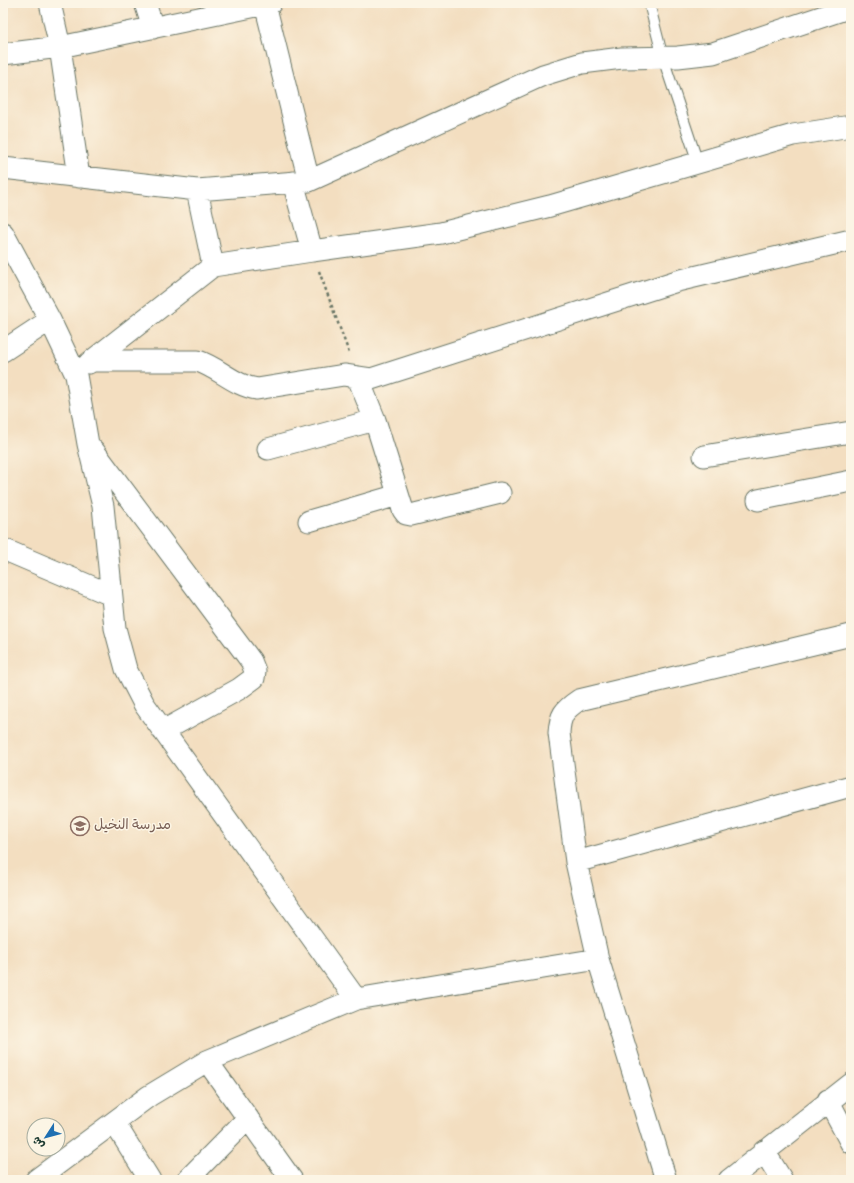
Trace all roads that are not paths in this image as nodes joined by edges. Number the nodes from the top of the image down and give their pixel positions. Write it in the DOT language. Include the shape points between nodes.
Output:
graph roads {
  1 [pos="50,3"];
  2 [pos="145,3"];
  3 [pos="649,3"];
  4 [pos="268,4"];
  5 [pos="851,7"];
  6 [pos="153,28"];
  7 [pos="60,47"];
  8 [pos="3,54"];
  9 [pos="663,58"];
  10 [pos="851,126"];
  11 [pos="698,163"];
  12 [pos="3,168"];
  13 [pos="79,177"];
  14 [pos="301,182"];
  15 [pos="196,190"];
  16 [pos="3,233"];
  17 [pos="851,240"];
  18 [pos="312,252"];
  19 [pos="213,266"];
  20 [pos="50,320"];
  21 [pos="3,351"];
  22 [pos="92,361"];
  23 [pos="76,375"];
  24 [pos="358,378"];
  25 [pos="375,420"];
  26 [pos="851,432"];
  27 [pos="88,444"];
  28 [pos="268,449"];
  29 [pos="704,456"];
  30 [pos="851,481"];
  31 [pos="500,493"];
  32 [pos="398,495"];
  33 [pos="758,500"];
  34 [pos="309,521"];
  35 [pos="3,549"];
  36 [pos="111,595"];
  37 [pos="851,635"];
  38 [pos="163,731"];
  39 [pos="851,786"];
  40 [pos="576,862"];
  41 [pos="598,959"];
  42 [pos="356,1000"];
  43 [pos="207,1061"];
  44 [pos="851,1084"];
  45 [pos="828,1100"];
  46 [pos="248,1118"];
  47 [pos="114,1122"];
  48 [pos="851,1143"];
  49 [pos="764,1151"];
  50 [pos="36,1180"];
  51 [pos="150,1180"];
  52 [pos="187,1180"];
  53 [pos="292,1180"];
  54 [pos="666,1180"];
  55 [pos="729,1180"];
  56 [pos="782,1180"];
  1 -- 7 [label="street"];
  2 -- 6 [label="street"];
  3 -- 9 [label="lane"];
  4 -- 6 [label="street"];
  4 -- 14 [label="street"];
  5 -- 9 [label="street" via="713,53"];
  6 -- 7 [label="street"];
  7 -- 8 [label="street"];
  7 -- 13 [label="street"];
  9 -- 11 [label="lane"];
  9 -- 14 [label="street" via="622,58 582,63 543,75"];
  10 -- 11 [label="street" via="793,135"];
  11 -- 18 [label="street" via="550,206 441,233"];
  12 -- 13 [label="street"];
  13 -- 15 [label="street"];
  14 -- 15 [label="street"];
  14 -- 18 [label="street"];
  15 -- 19 [label="street"];
  16 -- 20 [label="street"];
  17 -- 24 [label="street" via="677,281 371,378"];
  18 -- 19 [label="street"];
  19 -- 22 [label="street"];
  20 -- 21 [label="street"];
  20 -- 23 [label="street"];
  22 -- 23 [label="street"];
  22 -- 24 [label="street" via="198,361 247,388 257,389 330,376"];
  23 -- 27 [label="street"];
  24 -- 25 [label="street"];
  25 -- 28 [label="street"];
  25 -- 32 [label="street"];
  26 -- 29 [label="street"];
  27 -- 36 [label="street" via="103,506"];
  27 -- 38 [label="street" via="251,661 255,671 254,678 239,690"];
  30 -- 33 [label="street"];
  31 -- 32 [label="street" via="411,515 403,510"];
  32 -- 34 [label="street"];
  35 -- 36 [label="street"];
  36 -- 38 [label="street" via="115,628 126,670 144,704"];
  37 -- 40 [label="street" via="579,700 568,707 560,718 559,733"];
  38 -- 42 [label="street"];
  39 -- 40 [label="street"];
  40 -- 41 [label="street"];
  41 -- 42 [label="street"];
  41 -- 54 [label="street"];
  42 -- 43 [label="street"];
  43 -- 46 [label="street"];
  43 -- 47 [label="street" via="149,1096"];
  44 -- 45 [label="street"];
  45 -- 48 [label="street"];
  45 -- 49 [label="street"];
  46 -- 52 [label="street"];
  46 -- 53 [label="street"];
  47 -- 50 [label="street"];
  47 -- 51 [label="street"];
  49 -- 55 [label="street"];
  49 -- 56 [label="street"];
}
